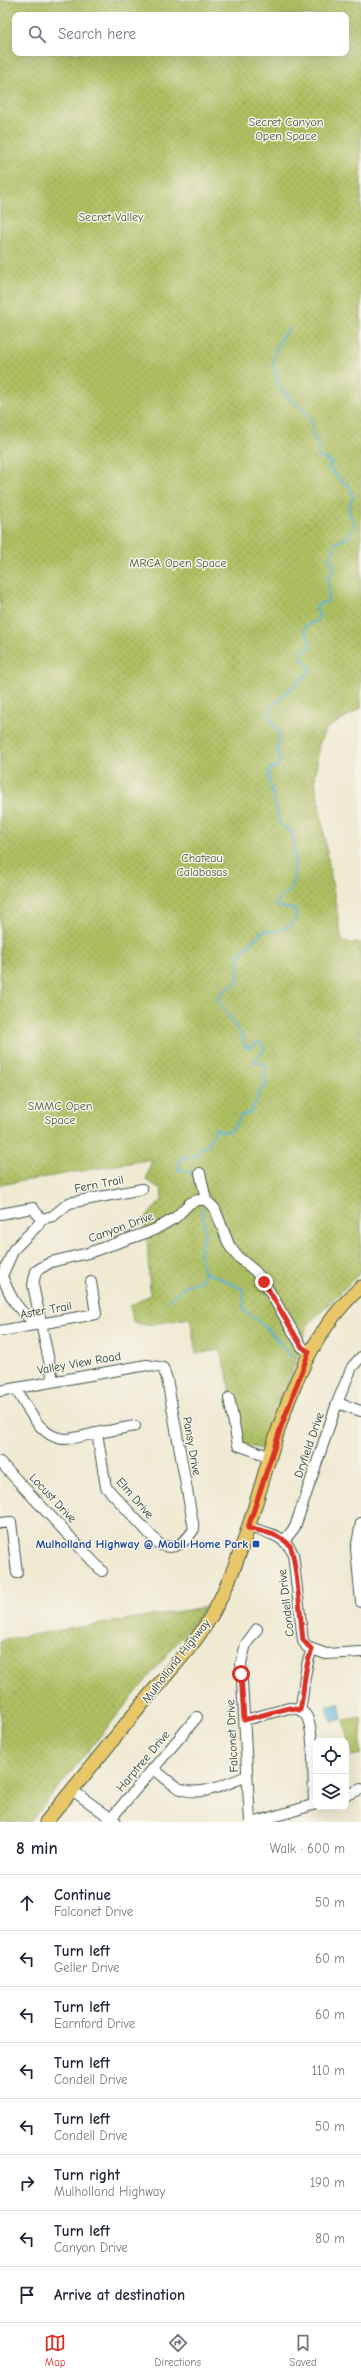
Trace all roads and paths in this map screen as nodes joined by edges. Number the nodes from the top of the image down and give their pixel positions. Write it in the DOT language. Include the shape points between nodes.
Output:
graph roads {
  1 [pos="200,1173"];
  2 [pos="142,1188"];
  3 [pos="206,1200"];
  4 [pos="0,1214"];
  5 [pos="41,1220"];
  6 [pos="1,1276"];
  7 [pos="91,1282"];
  8 [pos="361,1287"];
  9 [pos="41,1324"];
  10 [pos="0,1331"];
  11 [pos="309,1352"];
  12 [pos="361,1357"];
  13 [pos="162,1368"];
  14 [pos="53,1380"];
  15 [pos="15,1388"];
  16 [pos="0,1391"];
  17 [pos="229,1398"];
  18 [pos="337,1403"];
  19 [pos="361,1412"];
  20 [pos="135,1426"];
  21 [pos="97,1433"];
  22 [pos="271,1457"];
  23 [pos="0,1462"];
  24 [pos="0,1523"];
  25 [pos="361,1523"];
  26 [pos="248,1528"];
  27 [pos="194,1529"];
  28 [pos="284,1541"];
  29 [pos="102,1571"];
  30 [pos="17,1573"];
  31 [pos="361,1602"];
  32 [pos="257,1629"];
  33 [pos="312,1650"];
  34 [pos="361,1652"];
  35 [pos="300,1710"];
  36 [pos="197,1717"];
  37 [pos="244,1720"];
  38 [pos="153,1768"];
  39 [pos="247,1776"];
  40 [pos="313,1778"];
  41 [pos="361,1789"];
  42 [pos="72,1790"];
  43 [pos="349,1793"];
  44 [pos="313,1805"];
  45 [pos="112,1821"];
  46 [pos="46,1822"];
  47 [pos="250,1822"];
  48 [pos="256,1822"];
  1 -- 3 [label="street"];
  2 -- 5 [label="street, Fern Trail" via="69,1203 53,1216"];
  3 -- 9 [label="street, Canyon Drive" via="190,1203 175,1218 154,1230 42,1266 36,1271 33,1285"];
  3 -- 11 [label="street" via="215,1209 229,1245 237,1256 260,1276 302,1347"];
  4 -- 5 [label="street" via="33,1208"];
  5 -- 6 [label="street" via="14,1249"];
  6 -- 9 [label="street" via="10,1295 26,1317"];
  7 -- 9 [label="street, Aster Trail" via="96,1314"];
  8 -- 11 [label="main road, Mulholland Highway" via="342,1306"];
  9 -- 10 [label="street, Aster Trail"];
  9 -- 14 [label="street, Canyon Drive"];
  11 -- 22 [label="main road, Mulholland Highway"];
  12 -- 18 [label="street, Dryfield Drive" via="352,1367"];
  13 -- 14 [label="street, Valley View Road" via="147,1365"];
  13 -- 27 [label="street, Pansy Drive" via="167,1379"];
  14 -- 15 [label="street, Valley View Road"];
  15 -- 16 [label="street, Valley View Road"];
  15 -- 21 [label="street" via="41,1428 53,1435 66,1439"];
  17 -- 22 [label="street" via="238,1445"];
  18 -- 19 [label="street"];
  18 -- 28 [label="street, Dryfield Drive" via="295,1527"];
  20 -- 21 [label="street"];
  21 -- 27 [label="street, Elm Drive" via="106,1486 159,1544 166,1547 178,1546 185,1542"];
  22 -- 26 [label="main road, Mulholland Highway"];
  23 -- 29 [label="street, Locust Drive"];
  24 -- 30 [label="street" via="11,1522"];
  25 -- 31 [label="street" via="356,1549"];
  26 -- 28 [label="street" via="277,1536"];
  26 -- 42 [label="main road, Mulholland Highway" via="225,1588 206,1624"];
  28 -- 33 [label="street, Condell Drive" via="290,1546 293,1554 303,1640"];
  32 -- 37 [label="street, Falconet Drive" via="246,1644 241,1663"];
  33 -- 34 [label="street" via="326,1654"];
  33 -- 35 [label="street" via="305,1669 304,1694"];
  35 -- 37 [label="street" via="289,1708"];
  35 -- 40 [label="street" via="307,1717 309,1726"];
  36 -- 38 [label="street, Harptree Drive"];
  37 -- 39 [label="street, Falconet Drive"];
  38 -- 39 [label="street" via="175,1786 191,1792 213,1788"];
  38 -- 45 [label="street, Harptree Drive"];
  39 -- 47 [label="street, Falconet Drive"];
  41 -- 43 [label="street"];
  42 -- 45 [label="street"];
  42 -- 46 [label="main road, Mulholland Highway"];
  44 -- 48 [label="street"];
}
